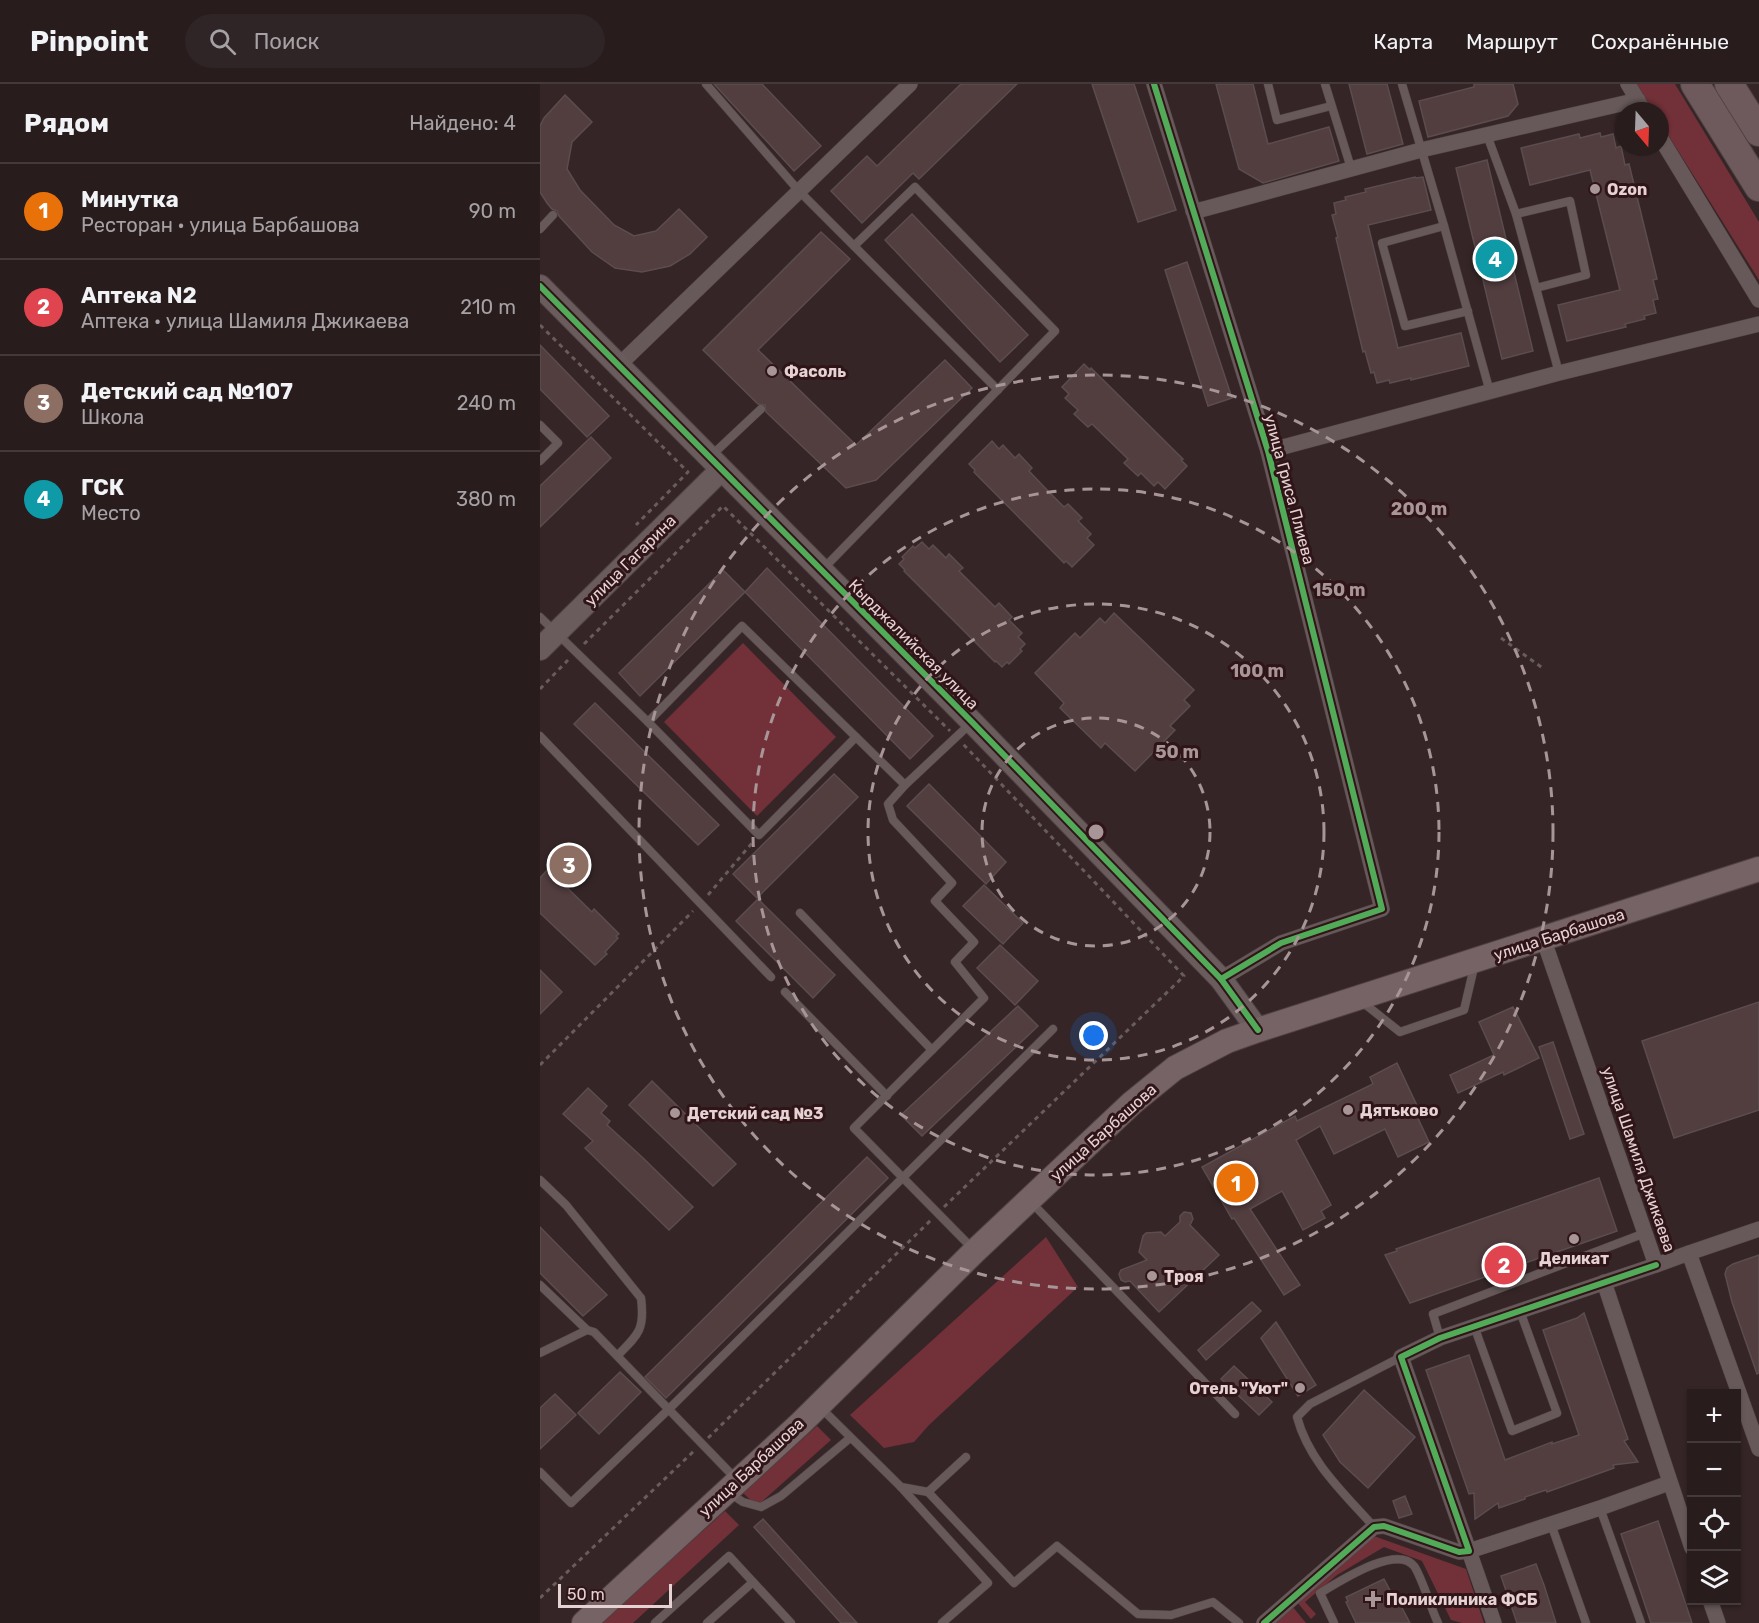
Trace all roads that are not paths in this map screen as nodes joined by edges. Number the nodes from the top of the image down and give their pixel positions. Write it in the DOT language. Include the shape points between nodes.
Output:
graph roads {
  1 [pos="706,84"];
  2 [pos="910,84"];
  3 [pos="1154,84"];
  4 [pos="1268,84"];
  5 [pos="1325,84"];
  6 [pos="1402,84"];
  7 [pos="1628,84"];
  8 [pos="1695,84"];
  9 [pos="1729,84"];
  10 [pos="1639,102"];
  11 [pos="1330,106"];
  12 [pos="1615,111"];
  13 [pos="1759,132"];
  14 [pos="1487,135"];
  15 [pos="1421,150"];
  16 [pos="1669,152"];
  17 [pos="1351,168"];
  18 [pos="1759,187"];
  19 [pos="800,191"];
  20 [pos="1193,211"];
  21 [pos="1516,214"];
  22 [pos="553,216"];
  23 [pos="1444,226"];
  24 [pos="540,229"];
  25 [pos="854,246"];
  26 [pos="540,286"];
  27 [pos="1536,288"];
  28 [pos="1759,300"];
  29 [pos="1468,311"];
  30 [pos="1759,324"];
  31 [pos="619,365"];
  32 [pos="1559,373"];
  33 [pos="998,390"];
  34 [pos="1490,392"];
  35 [pos="761,409"];
  36 [pos="540,425"];
  37 [pos="1268,450"];
  38 [pos="540,461"];
  39 [pos="715,464"];
  40 [pos="821,571"];
  41 [pos="540,617"];
  42 [pos="556,633"];
  43 [pos="540,650"];
  44 [pos="648,722"];
  45 [pos="972,722"];
  46 [pos="540,736"];
  47 [pos="856,737"];
  48 [pos="905,785"];
  49 [pos="1759,869"];
  50 [pos="800,913"];
  51 [pos="1544,938"];
  52 [pos="1476,961"];
  53 [pos="771,976"];
  54 [pos="1221,979"];
  55 [pos="785,992"];
  56 [pos="1358,998"];
  57 [pos="1053,1029"];
  58 [pos="1258,1030"];
  59 [pos="932,1050"];
  60 [pos="887,1096"];
  61 [pos="903,1178"];
  62 [pos="540,1180"];
  63 [pos="1029,1200"];
  64 [pos="1759,1229"];
  65 [pos="1645,1233"];
  66 [pos="975,1251"];
  67 [pos="1689,1253"];
  68 [pos="1656,1264"];
  69 [pos="1604,1282"];
  70 [pos="540,1285"];
  71 [pos="1520,1311"];
  72 [pos="1474,1326"];
  73 [pos="587,1330"];
  74 [pos="1440,1338"];
  75 [pos="540,1353"];
  76 [pos="618,1355"];
  77 [pos="1401,1358"];
  78 [pos="818,1405"];
  79 [pos="669,1409"];
  80 [pos="1235,1414"];
  81 [pos="850,1438"];
  82 [pos="1759,1449"];
  83 [pos="966,1457"];
  84 [pos="540,1472"];
  85 [pos="1669,1483"];
  86 [pos="731,1485"];
  87 [pos="901,1487"];
  88 [pos="928,1492"];
  89 [pos="1600,1508"];
  90 [pos="1551,1524"];
  91 [pos="1374,1527"];
  92 [pos="1687,1534"];
  93 [pos="1469,1551"];
  94 [pos="753,1582"];
  95 [pos="1712,1605"];
  96 [pos="1332,1620"];
  97 [pos="584,1623"];
  98 [pos="655,1623"];
  99 [pos="708,1623"];
  100 [pos="791,1623"];
  101 [pos="942,1623"];
  102 [pos="1239,1623"];
  103 [pos="1264,1623"];
  104 [pos="1322,1623"];
  105 [pos="1438,1623"];
  106 [pos="1494,1623"];
  107 [pos="1586,1623"];
  108 [pos="1641,1623"];
  109 [pos="1718,1623"];
  1 -- 19 [label="lane"];
  2 -- 19 [label="street"];
  3 -- 20 [label="street, улица Гриса Плиева"];
  4 -- 11 [label="lane" via="1277,120"];
  5 -- 11 [label="lane"];
  6 -- 15 [label="lane"];
  7 -- 10 [label="street"];
  8 -- 18 [label="highway"];
  9 -- 13 [label="highway"];
  11 -- 17 [label="lane"];
  12 -- 14 [label="street"];
  14 -- 15 [label="street"];
  14 -- 21 [label="lane"];
  15 -- 17 [label="street"];
  15 -- 23 [label="lane"];
  16 -- 28 [label="street"];
  17 -- 20 [label="street"];
  19 -- 25 [label="lane"];
  19 -- 31 [label="street"];
  20 -- 37 [label="street, улица Гриса Плиева"];
  21 -- 27 [label="lane"];
  21 -- 27 [label="lane" via="1570,201 1587,275"];
  22 -- 24 [label="lane"];
  23 -- 29 [label="lane"];
  23 -- 29 [label="lane" via="1382,243 1405,326"];
  25 -- 33 [label="lane"];
  25 -- 33 [label="lane" via="915,187 1056,331"];
  26 -- 31 [label="street, Кырджалийская улица"];
  27 -- 32 [label="lane"];
  29 -- 34 [label="lane"];
  30 -- 32 [label="street"];
  31 -- 39 [label="street, Кырджалийская улица"];
  32 -- 34 [label="street"];
  33 -- 40 [label="lane"];
  34 -- 37 [label="street"];
  35 -- 39 [label="lane"];
  36 -- 38 [label="lane" via="558,443"];
  37 -- 54 [label="street, улица Гриса Плиева" via="1382,909 1281,943"];
  39 -- 40 [label="street, Кырджалийская улица"];
  39 -- 42 [label="street, улица Гагарина"];
  40 -- 45 [label="street, Кырджалийская улица"];
  41 -- 42 [label="lane"];
  42 -- 43 [label="street, улица Гагарина"];
  42 -- 44 [label="lane"];
  44 -- 47 [label="lane" via="742,626"];
  44 -- 47 [label="lane" via="759,835"];
  45 -- 48 [label="lane"];
  45 -- 54 [label="street, Кырджалийская улица"];
  46 -- 53 [label="lane"];
  47 -- 48 [label="lane"];
  48 -- 59 [label="lane" via="888,804 893,820 952,883 935,901 974,942 955,962 984,998"];
  49 -- 51 [label="main road, улица Барбашова"];
  50 -- 59 [label="lane"];
  51 -- 52 [label="main road, улица Барбашова"];
  51 -- 65 [label="street, улица Шамиля Джикаева"];
  52 -- 56 [label="main road, улица Барбашова"];
  52 -- 56 [label="lane" via="1464,1010 1400,1032"];
  54 -- 58 [label="street, Кырджалийская улица"];
  55 -- 60 [label="lane"];
  56 -- 58 [label="main road, улица Барбашова"];
  57 -- 61 [label="lane"];
  58 -- 63 [label="main road, улица Барбашова" via="1175,1068"];
  59 -- 60 [label="lane"];
  60 -- 61 [label="lane" via="854,1128"];
  61 -- 66 [label="lane"];
  61 -- 79 [label="lane"];
  62 -- 76 [label="lane" via="566,1205 641,1298 644,1318 638,1334"];
  63 -- 66 [label="main road, улица Барбашова"];
  63 -- 80 [label="lane"];
  64 -- 67 [label="street"];
  65 -- 68 [label="street, улица Шамиля Джикаева"];
  65 -- 74 [label="lane" via="1433,1314"];
  66 -- 78 [label="main road, улица Барбашова"];
  67 -- 68 [label="street, улица Шамиля Джикаева"];
  67 -- 82 [label="street, улица Шамиля Джикаева"];
  68 -- 69 [label="street"];
  69 -- 71 [label="street"];
  69 -- 85 [label="street"];
  70 -- 73 [label="lane"];
  71 -- 72 [label="street"];
  71 -- 72 [label="lane" via="1557,1413 1512,1431"];
  72 -- 74 [label="street"];
  73 -- 75 [label="lane"];
  73 -- 76 [label="lane"];
  74 -- 77 [label="street"];
  76 -- 79 [label="lane"];
  77 -- 91 [label="lane" via="1310,1404 1297,1417 1317,1463"];
  77 -- 93 [label="street"];
  78 -- 81 [label="lane"];
  78 -- 86 [label="main road, улица Барбашова"];
  79 -- 84 [label="lane" via="571,1503"];
  79 -- 86 [label="lane"];
  81 -- 86 [label="lane" via="781,1496 761,1507 743,1502"];
  81 -- 87 [label="lane"];
  83 -- 88 [label="lane"];
  85 -- 89 [label="street"];
  85 -- 92 [label="street"];
  86 -- 97 [label="main road, улица Барбашова"];
  87 -- 88 [label="lane"];
  87 -- 101 [label="lane" via="988,1583"];
  88 -- 102 [label="lane" via="1014,1583 1057,1546 1138,1614 1171,1615 1213,1602"];
  89 -- 90 [label="street"];
  89 -- 108 [label="lane"];
  90 -- 93 [label="street"];
  90 -- 107 [label="lane"];
  91 -- 93 [label="street" via="1384,1526 1459,1552"];
  91 -- 103 [label="street"];
  93 -- 106 [label="street"];
  94 -- 98 [label="lane" via="729,1556"];
  94 -- 99 [label="lane"];
  94 -- 100 [label="lane"];
  95 -- 109 [label="street"];
  96 -- 104 [label="lane"];
  96 -- 105 [label="lane" via="1320,1593 1392,1558 1404,1559 1414,1566"];
}
